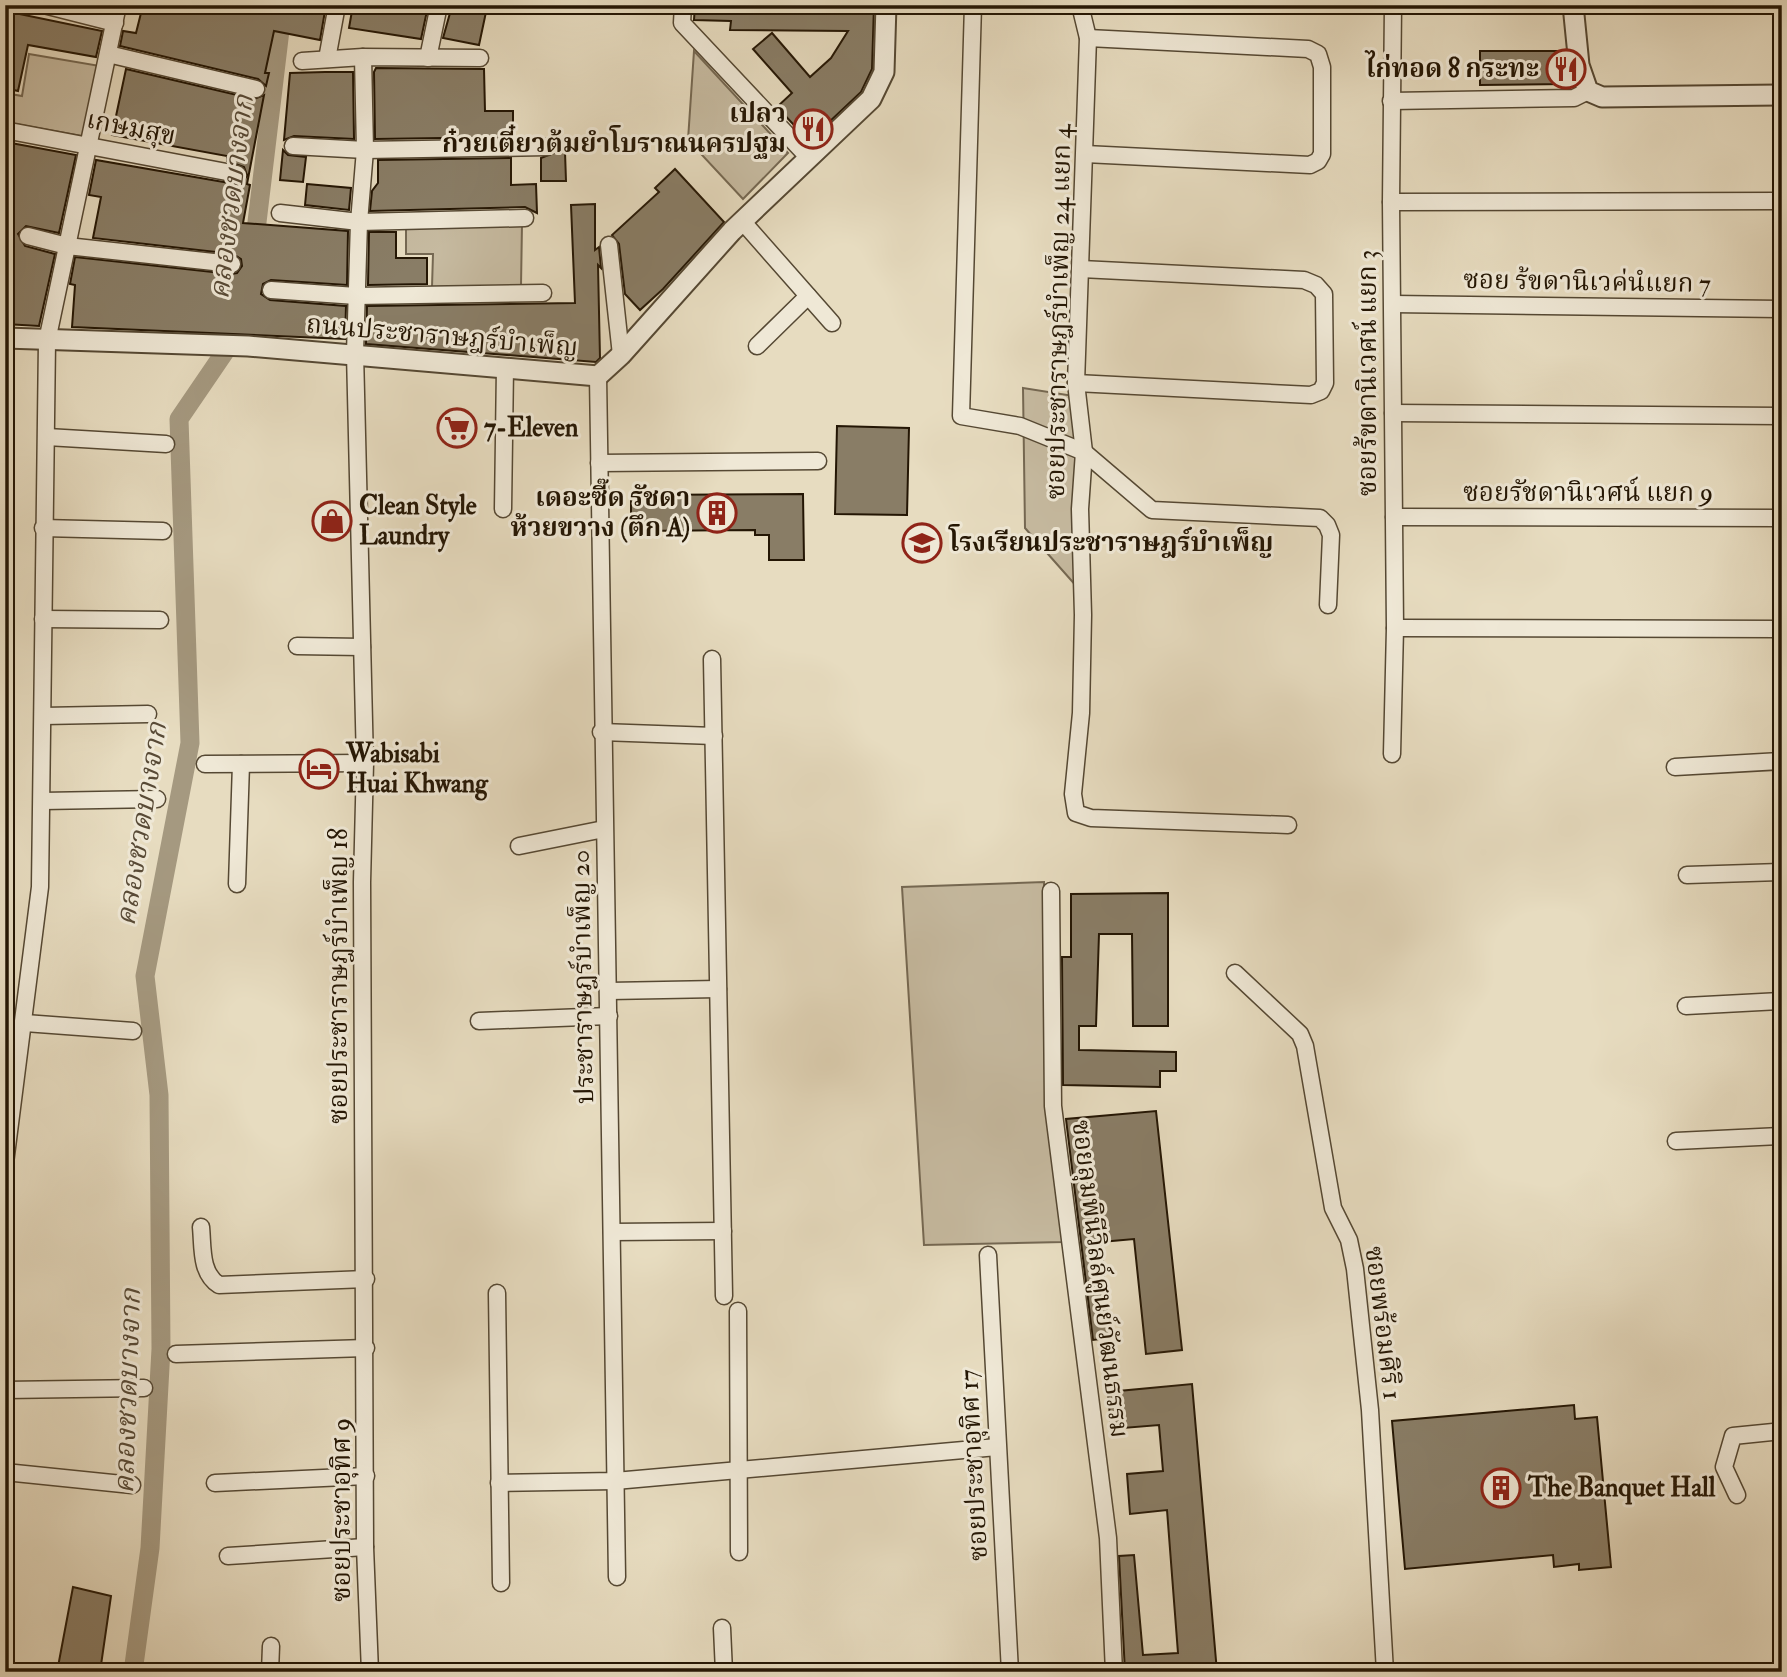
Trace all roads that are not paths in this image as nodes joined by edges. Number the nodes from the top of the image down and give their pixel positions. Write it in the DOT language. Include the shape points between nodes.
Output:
graph roads {
  1 [pos="44,5"];
  2 [pos="118,5"];
  3 [pos="337,5"];
  4 [pos="439,5"];
  5 [pos="683,5"];
  6 [pos="886,5"];
  7 [pos="973,5"];
  8 [pos="1080,5"];
  9 [pos="1393,5"];
  10 [pos="1573,5"];
  11 [pos="115,23"];
  12 [pos="1088,37"];
  13 [pos="108,54"];
  14 [pos="363,57"];
  15 [pos="428,58"];
  16 [pos="480,58"];
  17 [pos="327,59"];
  18 [pos="302,61"];
  19 [pos="256,89"];
  20 [pos="1588,91"];
  21 [pos="1782,94"];
  22 [pos="1391,101"];
  23 [pos="15,132"];
  24 [pos="89,145"];
  25 [pos="293,146"];
  26 [pos="547,147"];
  27 [pos="365,150"];
  28 [pos="1085,154"];
  29 [pos="809,158"];
  30 [pos="237,174"];
  31 [pos="1782,201"];
  32 [pos="1391,202"];
  33 [pos="280,213"];
  34 [pos="525,218"];
  35 [pos="359,222"];
  36 [pos="743,222"];
  37 [pos="29,236"];
  38 [pos="609,245"];
  39 [pos="67,246"];
  40 [pos="232,264"];
  41 [pos="1080,268"];
  42 [pos="271,290"];
  43 [pos="543,293"];
  44 [pos="356,296"];
  45 [pos="808,296"];
  46 [pos="1393,304"];
  47 [pos="1782,309"];
  48 [pos="832,323"];
  49 [pos="5,338"];
  50 [pos="47,341"];
  51 [pos="757,346"];
  52 [pos="355,353"];
  53 [pos="621,355"];
  54 [pos="505,368"];
  55 [pos="598,376"];
  56 [pos="1076,383"];
  57 [pos="1393,413"];
  58 [pos="1782,416"];
  59 [pos="47,437"];
  60 [pos="166,444"];
  61 [pos="1084,452"];
  62 [pos="818,461"];
  63 [pos="599,463"];
  64 [pos="503,509"];
  65 [pos="1394,517"];
  66 [pos="1782,518"];
  67 [pos="43,528"];
  68 [pos="163,531"];
  69 [pos="1328,605"];
  70 [pos="43,619"];
  71 [pos="160,620"];
  72 [pos="1395,628"];
  73 [pos="1782,629"];
  74 [pos="297,646"];
  75 [pos="362,647"];
  76 [pos="712,659"];
  77 [pos="148,714"];
  78 [pos="43,716"];
  79 [pos="601,732"];
  80 [pos="714,736"];
  81 [pos="1393,747"];
  82 [pos="1782,761"];
  83 [pos="365,763"];
  84 [pos="205,764"];
  85 [pos="241,764"];
  86 [pos="1675,767"];
  87 [pos="157,799"];
  88 [pos="42,801"];
  89 [pos="1288,825"];
  90 [pos="604,829"];
  91 [pos="519,846"];
  92 [pos="1782,872"];
  93 [pos="1688,875"];
  94 [pos="237,884"];
  95 [pos="1051,891"];
  96 [pos="1235,973"];
  97 [pos="718,989"];
  98 [pos="609,991"];
  99 [pos="1782,1001"];
  100 [pos="1686,1006"];
  101 [pos="609,1016"];
  102 [pos="479,1021"];
  103 [pos="25,1023"];
  104 [pos="133,1031"];
  105 [pos="10,1095"];
  106 [pos="1782,1136"];
  107 [pos="1676,1141"];
  108 [pos="5,1163"];
  109 [pos="201,1227"];
  110 [pos="723,1231"];
  111 [pos="612,1232"];
  112 [pos="988,1255"];
  113 [pos="366,1279"];
  114 [pos="497,1293"];
  115 [pos="724,1296"];
  116 [pos="738,1311"];
  117 [pos="366,1348"];
  118 [pos="176,1354"];
  119 [pos="144,1388"];
  120 [pos="5,1390"];
  121 [pos="1782,1431"];
  122 [pos="997,1447"];
  123 [pos="741,1471"];
  124 [pos="5,1472"];
  125 [pos="366,1476"];
  126 [pos="615,1481"];
  127 [pos="215,1483"];
  128 [pos="499,1483"];
  129 [pos="132,1485"];
  130 [pos="1737,1495"];
  131 [pos="365,1547"];
  132 [pos="739,1552"];
  133 [pos="228,1556"];
  134 [pos="617,1577"];
  135 [pos="501,1583"];
  136 [pos="722,1628"];
  137 [pos="271,1646"];
  138 [pos="270,1672"];
  139 [pos="370,1672"];
  140 [pos="568,1672"];
  141 [pos="592,1672"];
  142 [pos="724,1672"];
  143 [pos="1010,1672"];
  144 [pos="1114,1672"];
  145 [pos="1385,1672"];
  1 -- 11 [label="street"];
  2 -- 11 [label="street"];
  3 -- 17 [label="street"];
  4 -- 15 [label="street"];
  5 -- 29 [label="street" via="682,23"];
  6 -- 29 [label="street, ถนนประชาราษฎร์บำเพ็ญ" via="886,56 880,85"];
  7 -- 61 [label="street" via="961,416 1020,426"];
  8 -- 12 [label="street, ซอยประชาราษฎร์บำเพ็ญ 24 แยก 4"];
  9 -- 22 [label="street, ซอยร้ขดานิเวศน์ แยก 3"];
  10 -- 20 [label="street" via="1579,65"];
  11 -- 13 [label="street"];
  12 -- 28 [label="street, ซอยประชาราษฎร์บำเพ็ญ 24 แยก 4"];
  12 -- 28 [label="street" via="1308,49 1318,54 1322,67 1322,154 1310,165"];
  13 -- 19 [label="street"];
  13 -- 24 [label="street"];
  14 -- 15 [label="street"];
  14 -- 17 [label="street"];
  14 -- 27 [label="street, ซอยประชาราษฎร์บำเพ็ญ 18"];
  15 -- 16 [label="street"];
  17 -- 18 [label="street"];
  20 -- 21 [label="street" via="1602,97"];
  20 -- 22 [label="street" via="1574,98"];
  22 -- 32 [label="street, ซอยร้ขดานิเวศน์ แยก 3"];
  23 -- 24 [label="street, เกษมสุข"];
  24 -- 30 [label="street, เกษมสุข"];
  24 -- 39 [label="street"];
  25 -- 27 [label="street"];
  26 -- 27 [label="street"];
  27 -- 35 [label="street, ซอยประชาราษฎร์บำเพ็ญ 18"];
  28 -- 41 [label="street, ซอยประชาราษฎร์บำเพ็ญ 24 แยก 4"];
  29 -- 36 [label="street, ถนนประชาราษฎร์บำเพ็ญ"];
  31 -- 32 [label="street"];
  32 -- 46 [label="street, ซอยร้ขดานิเวศน์ แยก 3"];
  33 -- 35 [label="street"];
  34 -- 35 [label="street"];
  35 -- 44 [label="street, ซอยประชาราษฎร์บำเพ็ญ 18"];
  36 -- 45 [label="street"];
  36 -- 53 [label="street, ถนนประชาราษฎร์บำเพ็ญ"];
  37 -- 39 [label="street"];
  38 -- 53 [label="street"];
  39 -- 40 [label="street"];
  39 -- 50 [label="street"];
  41 -- 56 [label="street, ซอยประชาราษฎร์บำเพ็ญ 24 แยก 4"];
  41 -- 56 [label="street" via="1304,280 1317,285 1324,295 1325,383 1311,396"];
  42 -- 44 [label="street"];
  43 -- 44 [label="street"];
  44 -- 52 [label="street, ซอยประชาราษฎร์บำเพ็ญ 18"];
  45 -- 48 [label="street"];
  45 -- 51 [label="street"];
  46 -- 47 [label="street, ซอย ร้ขดานิเวค่นํแยก 7"];
  46 -- 57 [label="street, ซอยร้ขดานิเวศน์ แยก 3"];
  49 -- 50 [label="street, ถนนประชาราษฎร์บำเพ็ญ"];
  50 -- 52 [label="street, ถนนประชาราษฎร์บำเพ็ญ"];
  50 -- 59 [label="street"];
  52 -- 54 [label="street, ถนนประชาราษฎร์บำเพ็ญ"];
  52 -- 75 [label="street, ซอยประชาราษฎร์บำเพ็ญ 18"];
  53 -- 55 [label="street, ถนนประชาราษฎร์บำเพ็ญ"];
  54 -- 55 [label="street, ถนนประชาราษฎร์บำเพ็ญ"];
  54 -- 64 [label="street"];
  55 -- 63 [label="street, ประชาราษฎร์บำเพ็ญ 20"];
  56 -- 61 [label="street, ซอยประชาราษฎร์บำเพ็ญ 24 แยก 4"];
  57 -- 58 [label="street"];
  57 -- 65 [label="street, ซอยร้ขดานิเวศน์ แยก 3"];
  59 -- 60 [label="street"];
  59 -- 67 [label="street"];
  61 -- 69 [label="street" via="1152,510 1320,518 1331,535"];
  61 -- 89 [label="street, ซอยประชาราษฎร์บำเพ็ญ 24 แยก 4" via="1076,813 1091,818"];
  62 -- 63 [label="street"];
  63 -- 79 [label="street, ประชาราษฎร์บำเพ็ญ 20"];
  65 -- 66 [label="street, ซอยรัชดานิเวศน์ แยก 9"];
  65 -- 72 [label="street, ซอยร้ขดานิเวศน์ แยก 3"];
  67 -- 68 [label="street"];
  67 -- 70 [label="street"];
  70 -- 71 [label="street"];
  70 -- 78 [label="street"];
  72 -- 73 [label="street"];
  72 -- 81 [label="street, ซอยร้ขดานิเวศน์ แยก 3"];
  74 -- 75 [label="street"];
  75 -- 83 [label="street, ซอยประชาราษฎร์บำเพ็ญ 18"];
  76 -- 80 [label="street"];
  77 -- 78 [label="street"];
  78 -- 88 [label="street"];
  79 -- 80 [label="street"];
  79 -- 90 [label="street, ประชาราษฎร์บำเพ็ญ 20"];
  80 -- 97 [label="street"];
  82 -- 86 [label="street"];
  83 -- 85 [label="street"];
  83 -- 113 [label="street, ซอยประชาราษฎร์บำเพ็ญ 18"];
  84 -- 85 [label="street"];
  85 -- 94 [label="street"];
  87 -- 88 [label="street"];
  88 -- 103 [label="street" via="40,887"];
  90 -- 91 [label="street"];
  90 -- 98 [label="street, ประชาราษฎร์บำเพ็ญ 20"];
  92 -- 93 [label="street"];
  95 -- 144 [label="street, ซอยลุมพินีวิลล์ศูนย์วัฒนธรรม" via="1053,1107 1108,1538"];
  96 -- 145 [label="street, ซอยพร้อมศิริ 1" via="1300,1034 1306,1046 1333,1208 1349,1240 1370,1410"];
  97 -- 98 [label="street"];
  97 -- 110 [label="street"];
  98 -- 101 [label="street, ประชาราษฎร์บำเพ็ญ 20"];
  99 -- 100 [label="street"];
  101 -- 102 [label="street"];
  101 -- 111 [label="street, ประชาราษฎร์บำเพ็ญ 20"];
  103 -- 104 [label="street"];
  103 -- 105 [label="street"];
  105 -- 108 [label="street"];
  106 -- 107 [label="street"];
  109 -- 113 [label="street" via="205,1269 219,1285"];
  110 -- 111 [label="street"];
  110 -- 115 [label="street"];
  111 -- 126 [label="street, ประชาราษฎร์บำเพ็ญ 20"];
  112 -- 122 [label="street, ซอยประชาอุทิศ 17"];
  113 -- 117 [label="street, ซอยประชาราษฎร์บำเพ็ญ 18"];
  114 -- 128 [label="street"];
  116 -- 123 [label="street"];
  117 -- 118 [label="street"];
  117 -- 125 [label="street, ซอยประชาอุทิศ 9"];
  119 -- 120 [label="street"];
  121 -- 130 [label="street" via="1732,1436 1724,1467"];
  122 -- 123 [label="street"];
  122 -- 143 [label="street, ซอยประชาอุทิศ 17"];
  123 -- 126 [label="street"];
  123 -- 132 [label="street"];
  124 -- 129 [label="street"];
  125 -- 127 [label="street"];
  125 -- 131 [label="street, ซอยประชาอุทิศ 9"];
  126 -- 128 [label="street"];
  126 -- 134 [label="street, ประชาราษฎร์บำเพ็ญ 20"];
  128 -- 135 [label="street"];
  131 -- 133 [label="street"];
  131 -- 139 [label="street, ซอยประชาอุทิศ 9"];
  136 -- 142 [label="street"];
  137 -- 138 [label="street"];
  140 -- 141 [label="street"];
}
